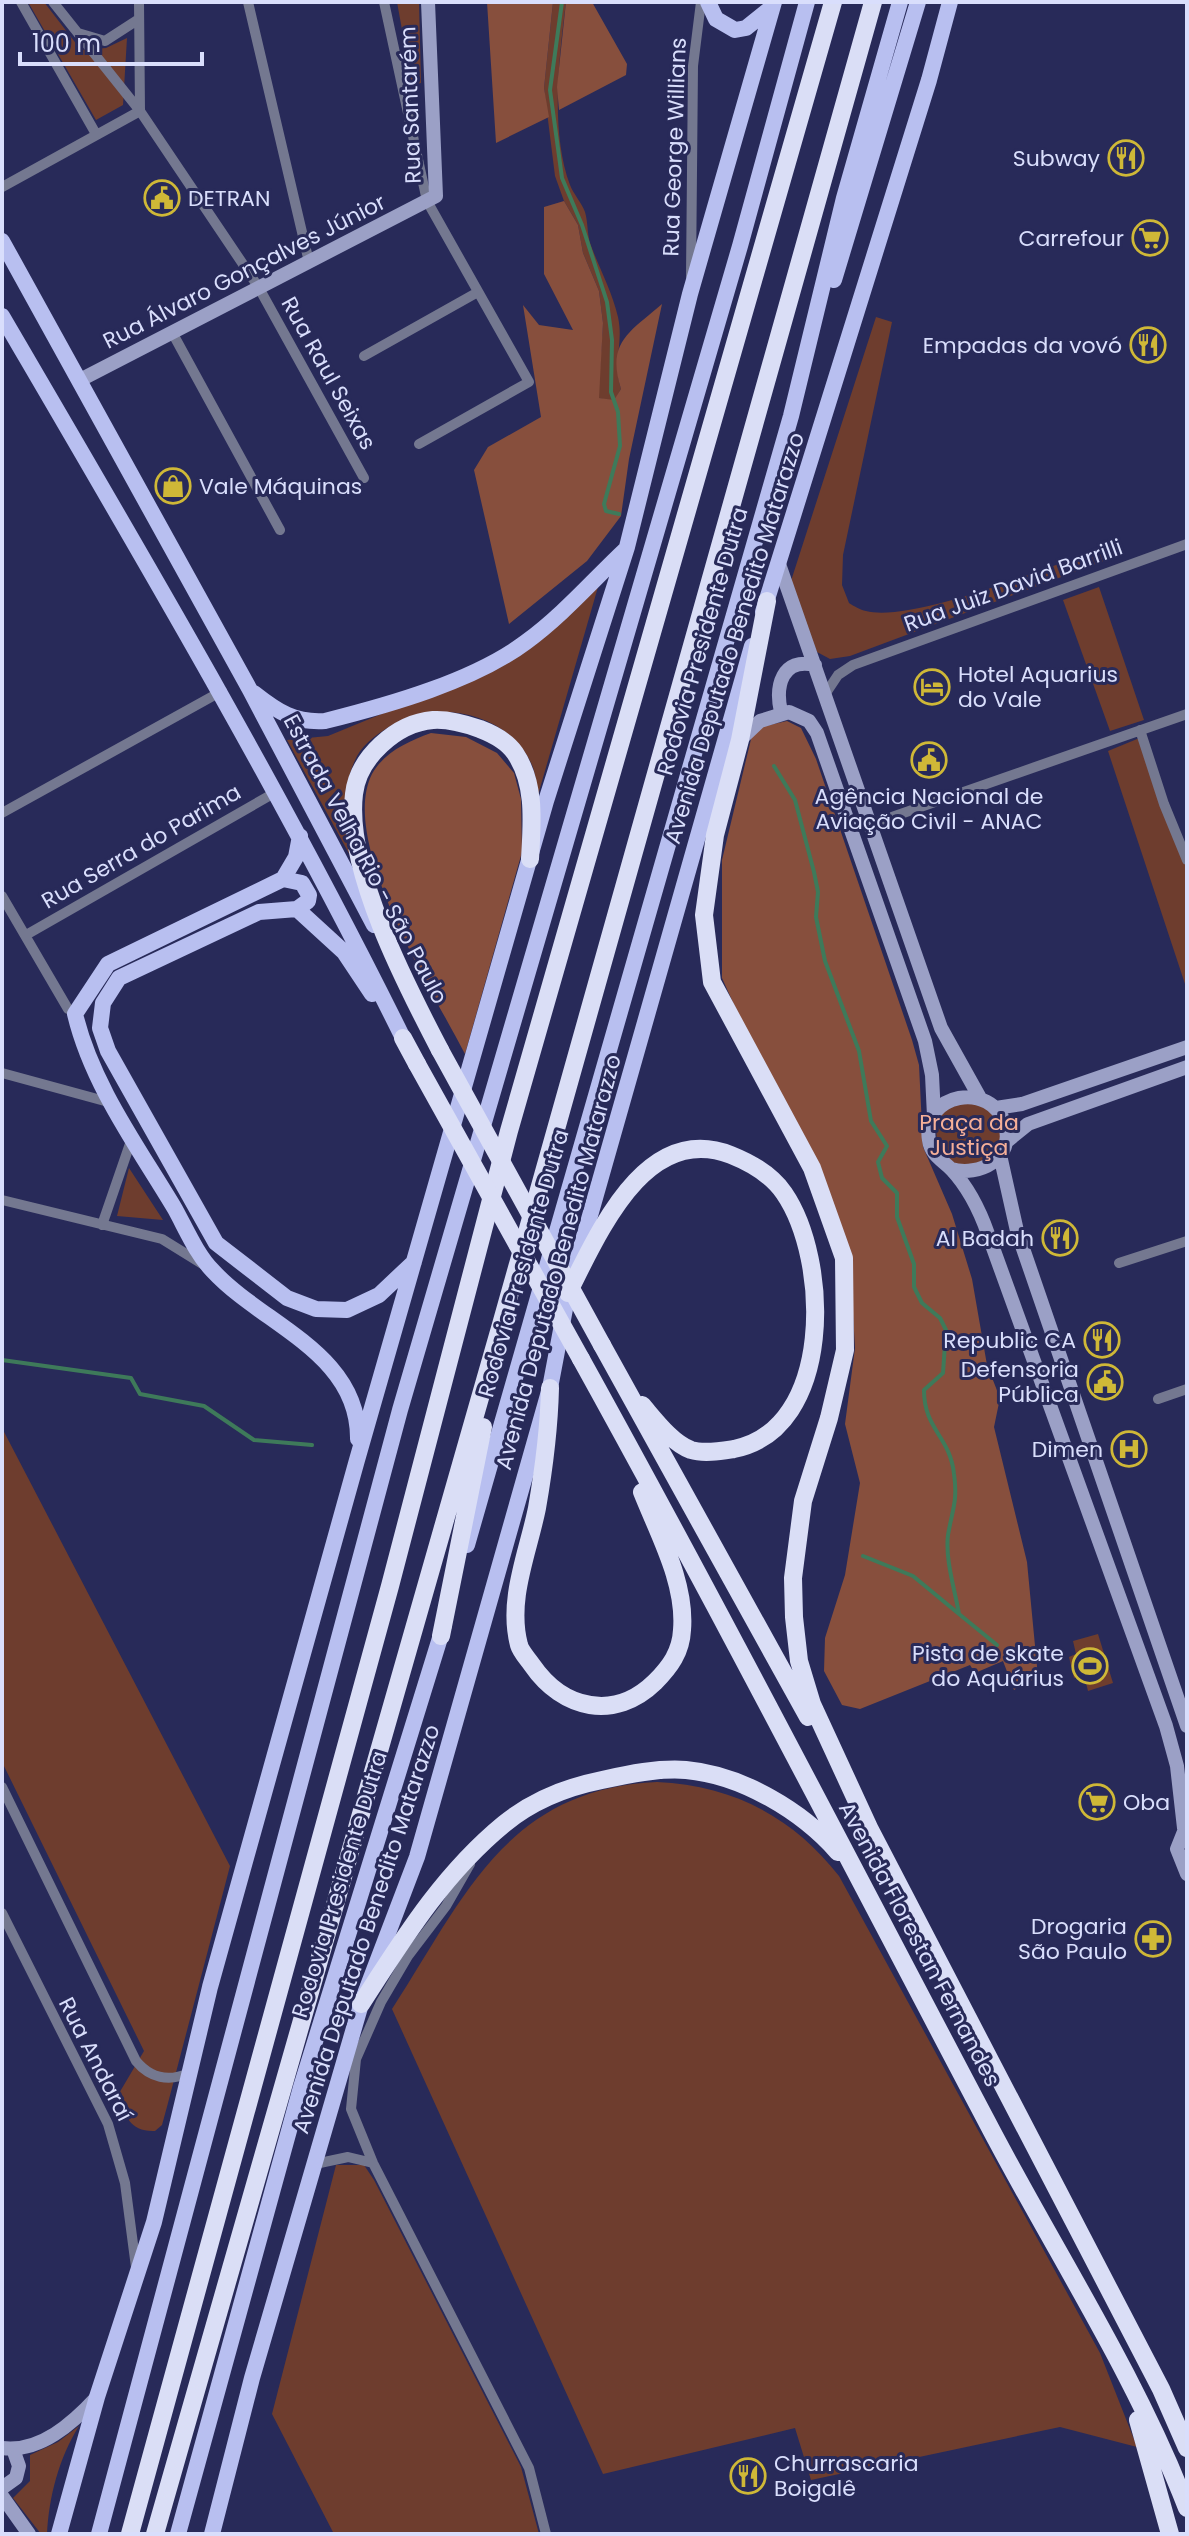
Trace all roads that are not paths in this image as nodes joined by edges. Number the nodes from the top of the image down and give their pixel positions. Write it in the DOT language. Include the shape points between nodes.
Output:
graph roads {
  1 [pos="21,2"];
  2 [pos="53,2"];
  3 [pos="139,2"];
  4 [pos="248,2"];
  5 [pos="384,2"];
  6 [pos="428,2"];
  7 [pos="701,2"];
  8 [pos="708,2"];
  9 [pos="795,2"];
  10 [pos="807,2"];
  11 [pos="833,2"];
  12 [pos="873,2"];
  13 [pos="900,2"];
  14 [pos="918,2"];
  15 [pos="950,2"];
  16 [pos="773,4"];
  17 [pos="139,19"];
  18 [pos="76,32"];
  19 [pos="140,111"];
  20 [pos="776,114"];
  21 [pos="96,134"];
  22 [pos="2,187"];
  23 [pos="427,201"];
  24 [pos="2,241"];
  25 [pos="309,262"];
  26 [pos="259,288"];
  27 [pos="478,292"];
  28 [pos="690,294"];
  29 [pos="2,316"];
  30 [pos="173,334"];
  31 [pos="364,356"];
  32 [pos="80,380"];
  33 [pos="791,416"];
  34 [pos="419,444"];
  35 [pos="364,478"];
  36 [pos="280,530"];
  37 [pos="1187,544"];
  38 [pos="627,547"];
  39 [pos="779,564"];
  40 [pos="767,601"];
  41 [pos="815,665"];
  42 [pos="250,690"];
  43 [pos="222,691"];
  44 [pos="826,693"];
  45 [pos="781,712"];
  46 [pos="1187,714"];
  47 [pos="1140,730"];
  48 [pos="740,740"];
  49 [pos="276,792"];
  50 [pos="2,813"];
  51 [pos="869,825"];
  52 [pos="300,836"];
  53 [pos="530,859"];
  54 [pos="1187,860"];
  55 [pos="283,879"];
  56 [pos="2,896"];
  57 [pos="297,909"];
  58 [pos="26,935"];
  59 [pos="396,965"];
  60 [pos="68,1009"];
  61 [pos="403,1038"];
  62 [pos="1187,1047"];
  63 [pos="1187,1067"];
  64 [pos="2,1073"];
  65 [pos="980,1098"];
  66 [pos="114,1104"];
  67 [pos="996,1108"];
  68 [pos="934,1116"];
  69 [pos="132,1138"];
  70 [pos="1003,1148"];
  71 [pos="951,1169"];
  72 [pos="2,1200"];
  73 [pos="102,1225"];
  74 [pos="1187,1241"];
  75 [pos="415,1261"];
  76 [pos="1119,1263"];
  77 [pos="212,1271"];
  78 [pos="568,1293"];
  79 [pos="502,1321"];
  80 [pos="550,1388"];
  81 [pos="626,1389"];
  82 [pos="1187,1389"];
  83 [pos="1158,1399"];
  84 [pos="606,1404"];
  85 [pos="357,1460"];
  86 [pos="441,1636"];
  87 [pos="1187,1726"];
  88 [pos="2,1787"];
  89 [pos="1185,1826"];
  90 [pos="871,1832"];
  91 [pos="475,1851"];
  92 [pos="855,1870"];
  93 [pos="1187,1874"];
  94 [pos="2,1913"];
  95 [pos="361,2004"];
  96 [pos="189,2073"];
  97 [pos="373,2163"];
  98 [pos="315,2164"];
  99 [pos="137,2278"];
  100 [pos="1111,2342"];
  101 [pos="97,2397"];
  102 [pos="1185,2441"];
  103 [pos="7,2448"];
  104 [pos="226,2475"];
  105 [pos="2,2488"];
  106 [pos="2,2496"];
  107 [pos="1187,2508"];
  108 [pos="29,2534"];
  109 [pos="59,2534"];
  110 [pos="99,2534"];
  111 [pos="130,2534"];
  112 [pos="155,2534"];
  113 [pos="178,2534"];
  114 [pos="206,2534"];
  115 [pos="212,2534"];
  116 [pos="546,2534"];
  117 [pos="1170,2534"];
  1 -- 21 [label="street"];
  2 -- 18 [label="street, Rua Raul Seixas"];
  3 -- 17 [label="street"];
  4 -- 25 [label="street"];
  5 -- 23 [label="street"];
  6 -- 23 [label="street, Rua Santarém" via="436,196"];
  7 -- 28 [label="street, Rua George Willians" via="693,66"];
  8 -- 16 [label="main road" via="716,19 735,30 746,28"];
  9 -- 20 [label="main road"];
  10 -- 20 [label="main road"];
  11 -- 111 [label="highway, Rodovia Presidente Dutra" via="509,1131"];
  12 -- 79 [label="highway, Rodovia Presidente Dutra"];
  13 -- 33 [label="main road, Rodovia Presidente Dutra" via="844,198"];
  14 -- 33 [label="main road"];
  15 -- 39 [label="main road, Avenida Deputado Benedito Matarazzo"];
  16 -- 28 [label="main road"];
  17 -- 18 [label="street" via="105,41"];
  17 -- 19 [label="street"];
  18 -- 19 [label="street, Rua Raul Seixas"];
  19 -- 21 [label="street"];
  19 -- 26 [label="street, Rua Raul Seixas"];
  20 -- 110 [label="main road" via="400,1410"];
  21 -- 22 [label="street"];
  23 -- 25 [label="street, Rua Álvaro Gonçalves Júnior"];
  23 -- 27 [label="street"];
  24 -- 32 [label="main road, Estrada Velha Rio - São Paulo"];
  25 -- 26 [label="street, Rua Álvaro Gonçalves Júnior"];
  26 -- 30 [label="street, Rua Álvaro Gonçalves Júnior"];
  26 -- 35 [label="street, Rua Raul Seixas"];
  27 -- 31 [label="street"];
  27 -- 34 [label="street" via="529,382"];
  28 -- 38 [label="main road"];
  29 -- 43 [label="main road"];
  30 -- 32 [label="street, Rua Álvaro Gonçalves Júnior"];
  30 -- 36 [label="street"];
  32 -- 42 [label="main road, Estrada Velha Rio - São Paulo"];
  33 -- 86 [label="main road, Rodovia Presidente Dutra"];
  37 -- 44 [label="street, Rua Juiz David Barrilli" via="853,665"];
  38 -- 42 [label="main road" via="547,625 504,657 472,672 325,721 288,717"];
  38 -- 53 [label="main road"];
  39 -- 40 [label="main road, Avenida Deputado Benedito Matarazzo"];
  39 -- 41 [label="street"];
  40 -- 48 [label="highway"];
  40 -- 78 [label="main road, Avenida Deputado Benedito Matarazzo" via="740,680"];
  41 -- 44 [label="street"];
  41 -- 45 [label="street" via="796,664 783,675 778,689"];
  42 -- 59 [label="main road, Estrada Velha Rio - São Paulo"];
  43 -- 49 [label="main road"];
  43 -- 50 [label="street"];
  44 -- 51 [label="street"];
  45 -- 48 [label="street" via="760,721"];
  45 -- 68 [label="street" via="809,721 826,756 925,1041"];
  46 -- 47 [label="street"];
  47 -- 51 [label="street"];
  47 -- 54 [label="street"];
  48 -- 90 [label="highway" via="715,835 704,915 712,982 812,1168 844,1258 845,1350 803,1501 793,1578 794,1617 799,1661 812,1704"];
  49 -- 52 [label="main road"];
  49 -- 58 [label="street, Rua Serra do Parima"];
  51 -- 65 [label="street" via="941,1028"];
  52 -- 55 [label="main road" via="296,857"];
  52 -- 61 [label="main road"];
  53 -- 59 [label="highway" via="530,795 511,747 466,725 432,720 375,750 359,775 353,806 364,869"];
  53 -- 75 [label="main road"];
  55 -- 57 [label="main road" via="306,887 308,901"];
  55 -- 66 [label="main road" via="108,964 75,1014 82,1044"];
  56 -- 58 [label="street"];
  57 -- 61 [label="main road" via="344,952"];
  57 -- 75 [label="main road" via="259,912 119,978 103,1003 100,1028 216,1243 235,1261 287,1298 316,1309 347,1310 379,1295"];
  58 -- 60 [label="street"];
  59 -- 81 [label="highway, Estrada Velha Rio - São Paulo, bridge"];
  61 -- 84 [label="highway, bridge"];
  62 -- 67 [label="street" via="1022,1104"];
  63 -- 70 [label="street" via="1028,1124"];
  64 -- 66 [label="street"];
  65 -- 67 [label="street"];
  65 -- 68 [label="street" via="949,1100"];
  66 -- 69 [label="main road"];
  67 -- 70 [label="street" via="1007,1130"];
  68 -- 71 [label="street" via="929,1127 933,1152"];
  69 -- 73 [label="street"];
  69 -- 77 [label="main road"];
  70 -- 71 [label="street" via="984,1170"];
  70 -- 87 [label="street" via="1017,1231"];
  71 -- 89 [label="street" via="980,1211 1154,1690 1177,1766"];
  72 -- 73 [label="street"];
  73 -- 77 [label="street" via="162,1239"];
  74 -- 76 [label="street"];
  75 -- 85 [label="main road"];
  77 -- 85 [label="main road" via="332,1367 352,1396 358,1418"];
  78 -- 80 [label="main road, Avenida Deputado Benedito Matarazzo"];
  78 -- 81 [label="highway" via="607,1218 630,1187 652,1166 681,1151 719,1150 754,1164 783,1191 800,1221 813,1268 817,1311 812,1354 782,1419 751,1446 691,1450"];
  79 -- 86 [label="highway"];
  79 -- 112 [label="highway, Rodovia Presidente Dutra"];
  80 -- 84 [label="highway" via="549,1437 516,1595 519,1646 540,1677 590,1706 620,1706 644,1692 672,1666 683,1632 682,1596"];
  80 -- 95 [label="main road, Avenida Deputado Benedito Matarazzo" via="417,1857"];
  81 -- 90 [label="highway, Avenida Florestan Fernandes"];
  82 -- 83 [label="street"];
  84 -- 92 [label="highway, Avenida Florestan Fernandes"];
  85 -- 96 [label="main road"];
  86 -- 113 [label="main road, Rodovia Presidente Dutra" via="301,2087"];
  88 -- 96 [label="street" via="136,2061 161,2077"];
  89 -- 93 [label="street" via="1177,1849"];
  90 -- 102 [label="highway, Avenida Florestan Fernandes"];
  91 -- 92 [label="highway" via="505,1823 564,1789 641,1771 686,1770 728,1779 798,1815"];
  91 -- 95 [label="highway" via="416,1918"];
  91 -- 97 [label="street" via="446,1906 388,1990 356,2059 351,2109"];
  92 -- 100 [label="highway, Avenida Florestan Fernandes" via="1015,2175"];
  94 -- 99 [label="street, Rua Andaraí" via="108,2124 125,2183"];
  95 -- 98 [label="main road, Avenida Deputado Benedito Matarazzo"];
  96 -- 99 [label="main road"];
  97 -- 98 [label="street" via="348,2157"];
  97 -- 116 [label="street" via="529,2468"];
  98 -- 104 [label="main road, Avenida Deputado Benedito Matarazzo"];
  99 -- 101 [label="main road"];
  100 -- 107 [label="highway, Avenida Florestan Fernandes"];
  100 -- 117 [label="highway" via="1143,2432"];
  101 -- 103 [label="street" via="59,2432"];
  101 -- 109 [label="main road"];
  103 -- 105 [label="street" via="19,2466 16,2478"];
  104 -- 114 [label="main road"];
  104 -- 115 [label="main road, Avenida Deputado Benedito Matarazzo"];
  106 -- 108 [label="street"];
}
